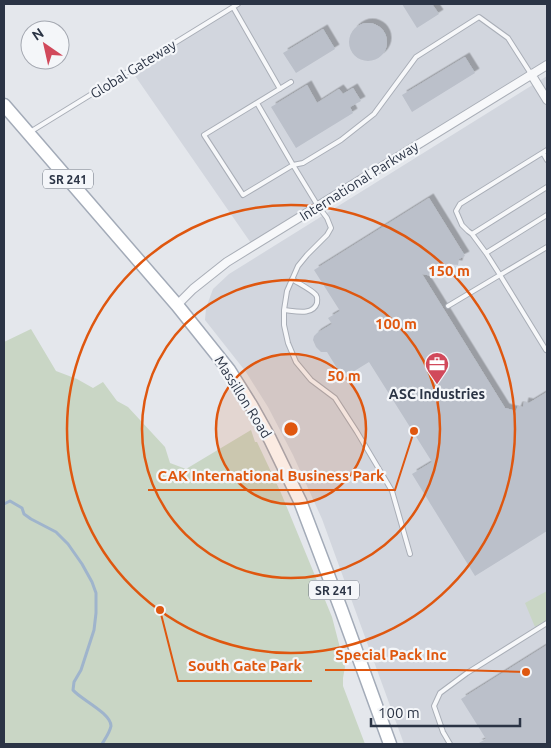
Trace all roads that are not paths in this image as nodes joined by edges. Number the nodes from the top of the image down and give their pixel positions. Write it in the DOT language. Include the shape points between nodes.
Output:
graph roads {
  1 [pos="238,4"];
  2 [pos="233,7"];
  3 [pos="547,65"];
  4 [pos="531,74"];
  5 [pos="291,82"];
  6 [pos="280,89"];
  7 [pos="547,100"];
  8 [pos="257,103"];
  9 [pos="4,105"];
  10 [pos="28,134"];
  11 [pos="547,150"];
  12 [pos="543,153"];
  13 [pos="547,160"];
  14 [pos="293,165"];
  15 [pos="547,187"];
  16 [pos="318,206"];
  17 [pos="547,215"];
  18 [pos="472,234"];
  19 [pos="547,247"];
  20 [pos="486,252"];
  21 [pos="500,275"];
  22 [pos="292,279"];
  23 [pos="177,305"];
  24 [pos="448,306"];
  25 [pos="284,310"];
  26 [pos="546,350"];
  27 [pos="410,554"];
  28 [pos="547,624"];
  29 [pos="390,744"];
  30 [pos="450,744"];
  1 -- 2 [label="lane, Global Gateway"];
  2 -- 6 [label="lane"];
  2 -- 10 [label="lane, Global Gateway"];
  3 -- 4 [label="street, International Parkway"];
  4 -- 7 [label="street"];
  4 -- 14 [label="lane" via="508,38 479,17 416,57 374,114 341,140 303,163"];
  4 -- 16 [label="street, International Parkway"];
  5 -- 6 [label="lane"];
  6 -- 8 [label="lane"];
  8 -- 14 [label="lane"];
  8 -- 14 [label="lane" via="204,135 243,195"];
  9 -- 10 [label="main road, Massillon Road / SR 241"];
  10 -- 23 [label="main road, Massillon Road / SR 241"];
  11 -- 12 [label="lane"];
  12 -- 13 [label="lane"];
  12 -- 18 [label="lane" via="460,204 456,210 458,217"];
  14 -- 16 [label="lane"];
  15 -- 18 [label="lane"];
  16 -- 22 [label="lane" via="331,228 307,254"];
  16 -- 23 [label="street, International Parkway" via="227,262"];
  17 -- 20 [label="lane"];
  18 -- 20 [label="lane"];
  19 -- 21 [label="lane"];
  20 -- 21 [label="lane"];
  21 -- 24 [label="lane"];
  21 -- 26 [label="lane"];
  22 -- 25 [label="lane"];
  22 -- 25 [label="lane" via="315,294 316,306 304,312"];
  23 -- 29 [label="main road, Massillon Road / SR 241" via="246,398 293,485"];
  25 -- 27 [label="lane" via="288,344 296,362 311,380 335,398 357,432 392,491"];
  28 -- 30 [label="lane" via="440,693 434,706"];
}
